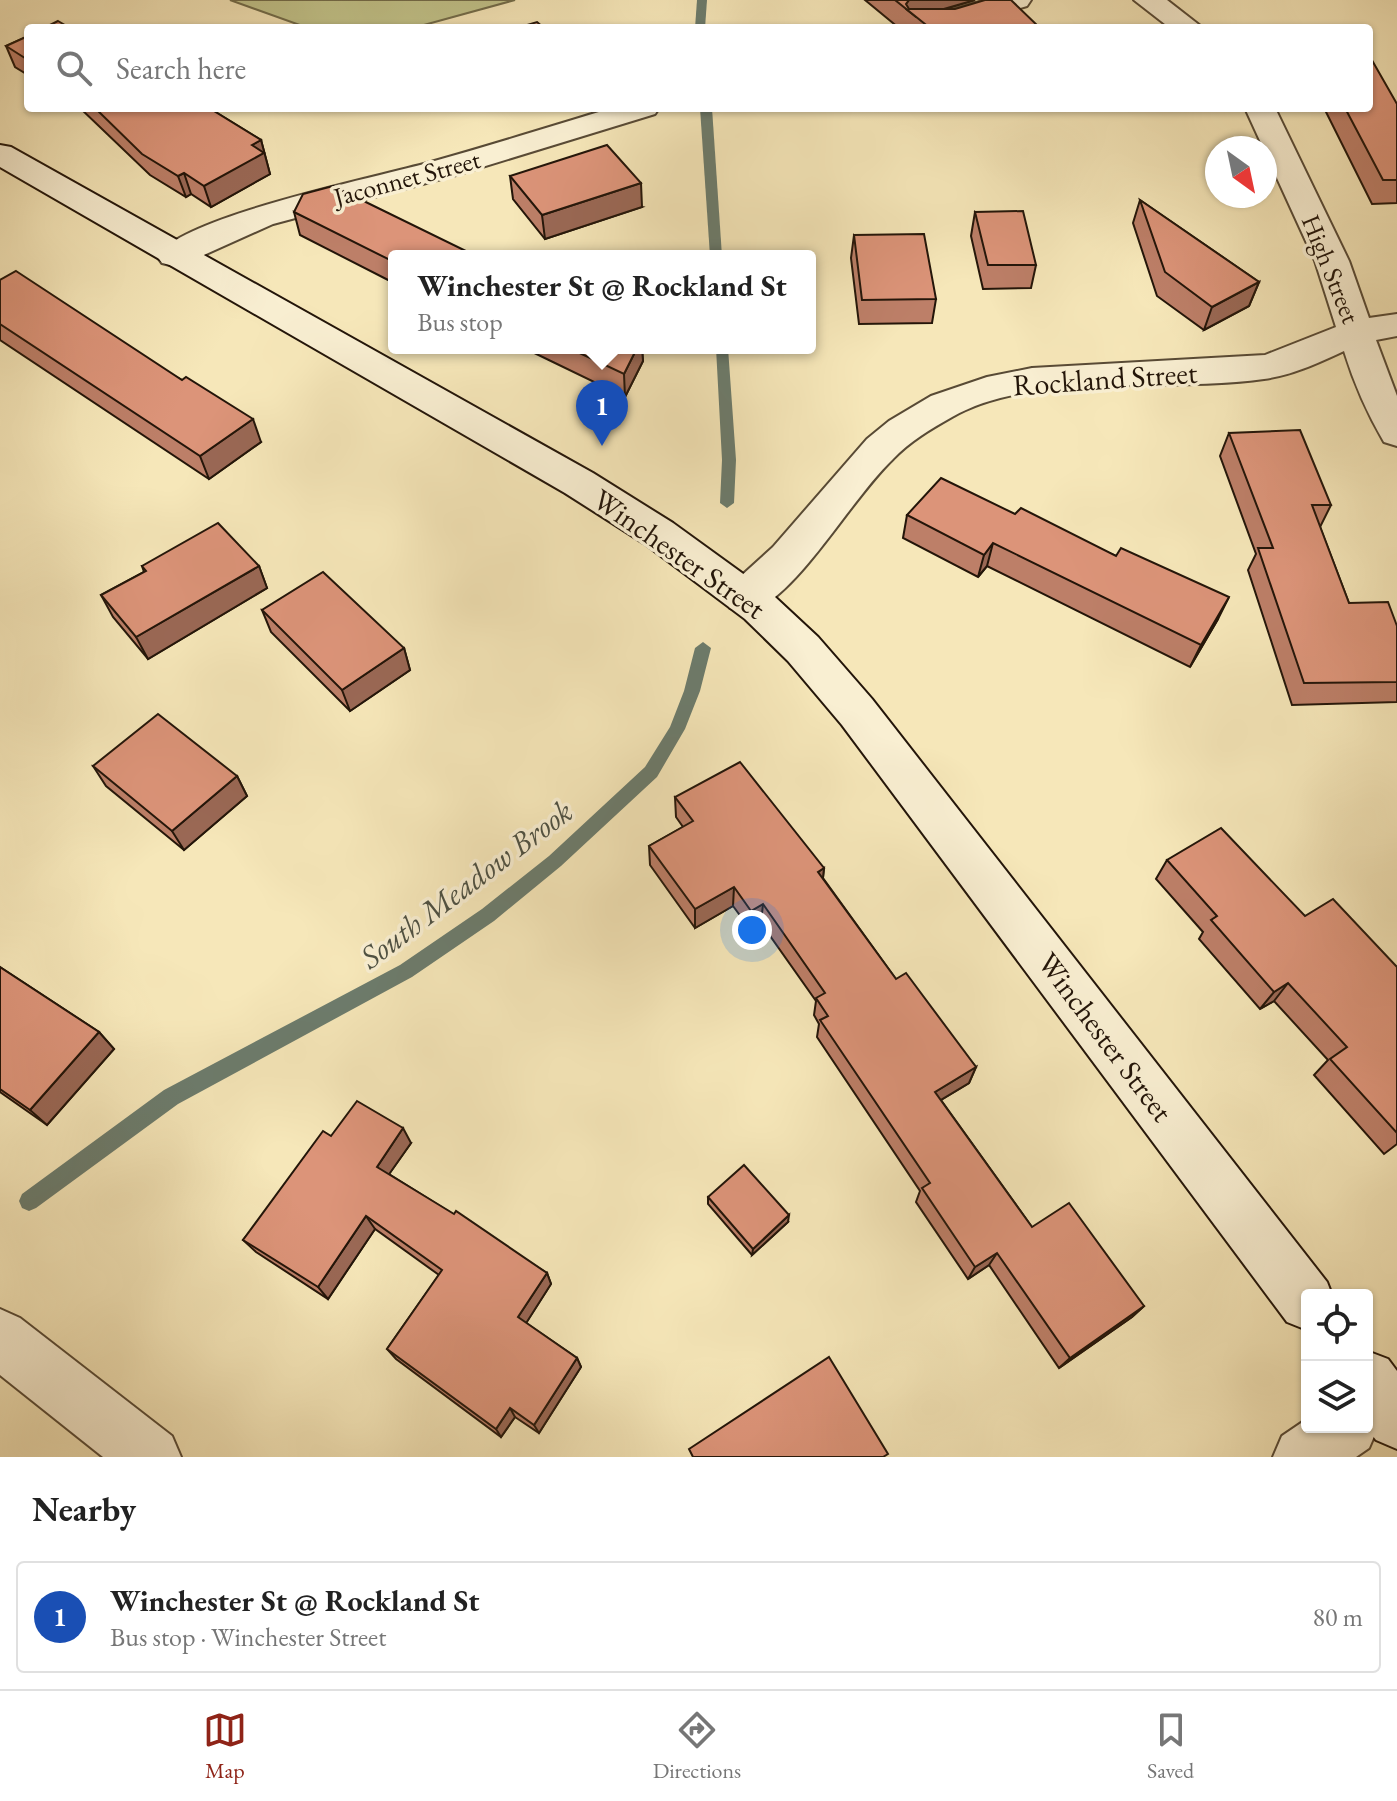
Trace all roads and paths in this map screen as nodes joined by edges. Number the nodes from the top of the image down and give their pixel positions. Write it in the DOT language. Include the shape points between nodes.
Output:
graph roads {
  1 [pos="1017,0"];
  2 [pos="1148,0"];
  3 [pos="934,24"];
  4 [pos="1183,24"];
  5 [pos="631,112"];
  6 [pos="1262,112"];
  7 [pos="0,154"];
  8 [pos="174,256"];
  9 [pos="1397,325"];
  10 [pos="1357,333"];
  11 [pos="1397,433"];
  12 [pos="745,597"];
  13 [pos="1301,1294"];
  14 [pos="0,1338"];
  15 [pos="1377,1406"];
  16 [pos="151,1457"];
  17 [pos="1303,1457"];
  1 -- 3 [label="street"];
  2 -- 4 [label="street"];
  5 -- 8 [label="street, Jaconnet Street" via="265,216 216,233"];
  6 -- 10 [label="street, High Street" via="1332,261"];
  7 -- 8 [label="street, Winchester Street"];
  8 -- 12 [label="street, Winchester Street" via="579,483 654,529"];
  9 -- 10 [label="street, Rockland Street"];
  10 -- 11 [label="street, High Street" via="1374,387"];
  10 -- 12 [label="street, Rockland Street" via="1270,366 1047,376 956,399 881,447 775,574"];
  12 -- 13 [label="street, Winchester Street" via="783,629 857,712"];
  14 -- 16 [label="street"];
  15 -- 17 [label="street"];
}
